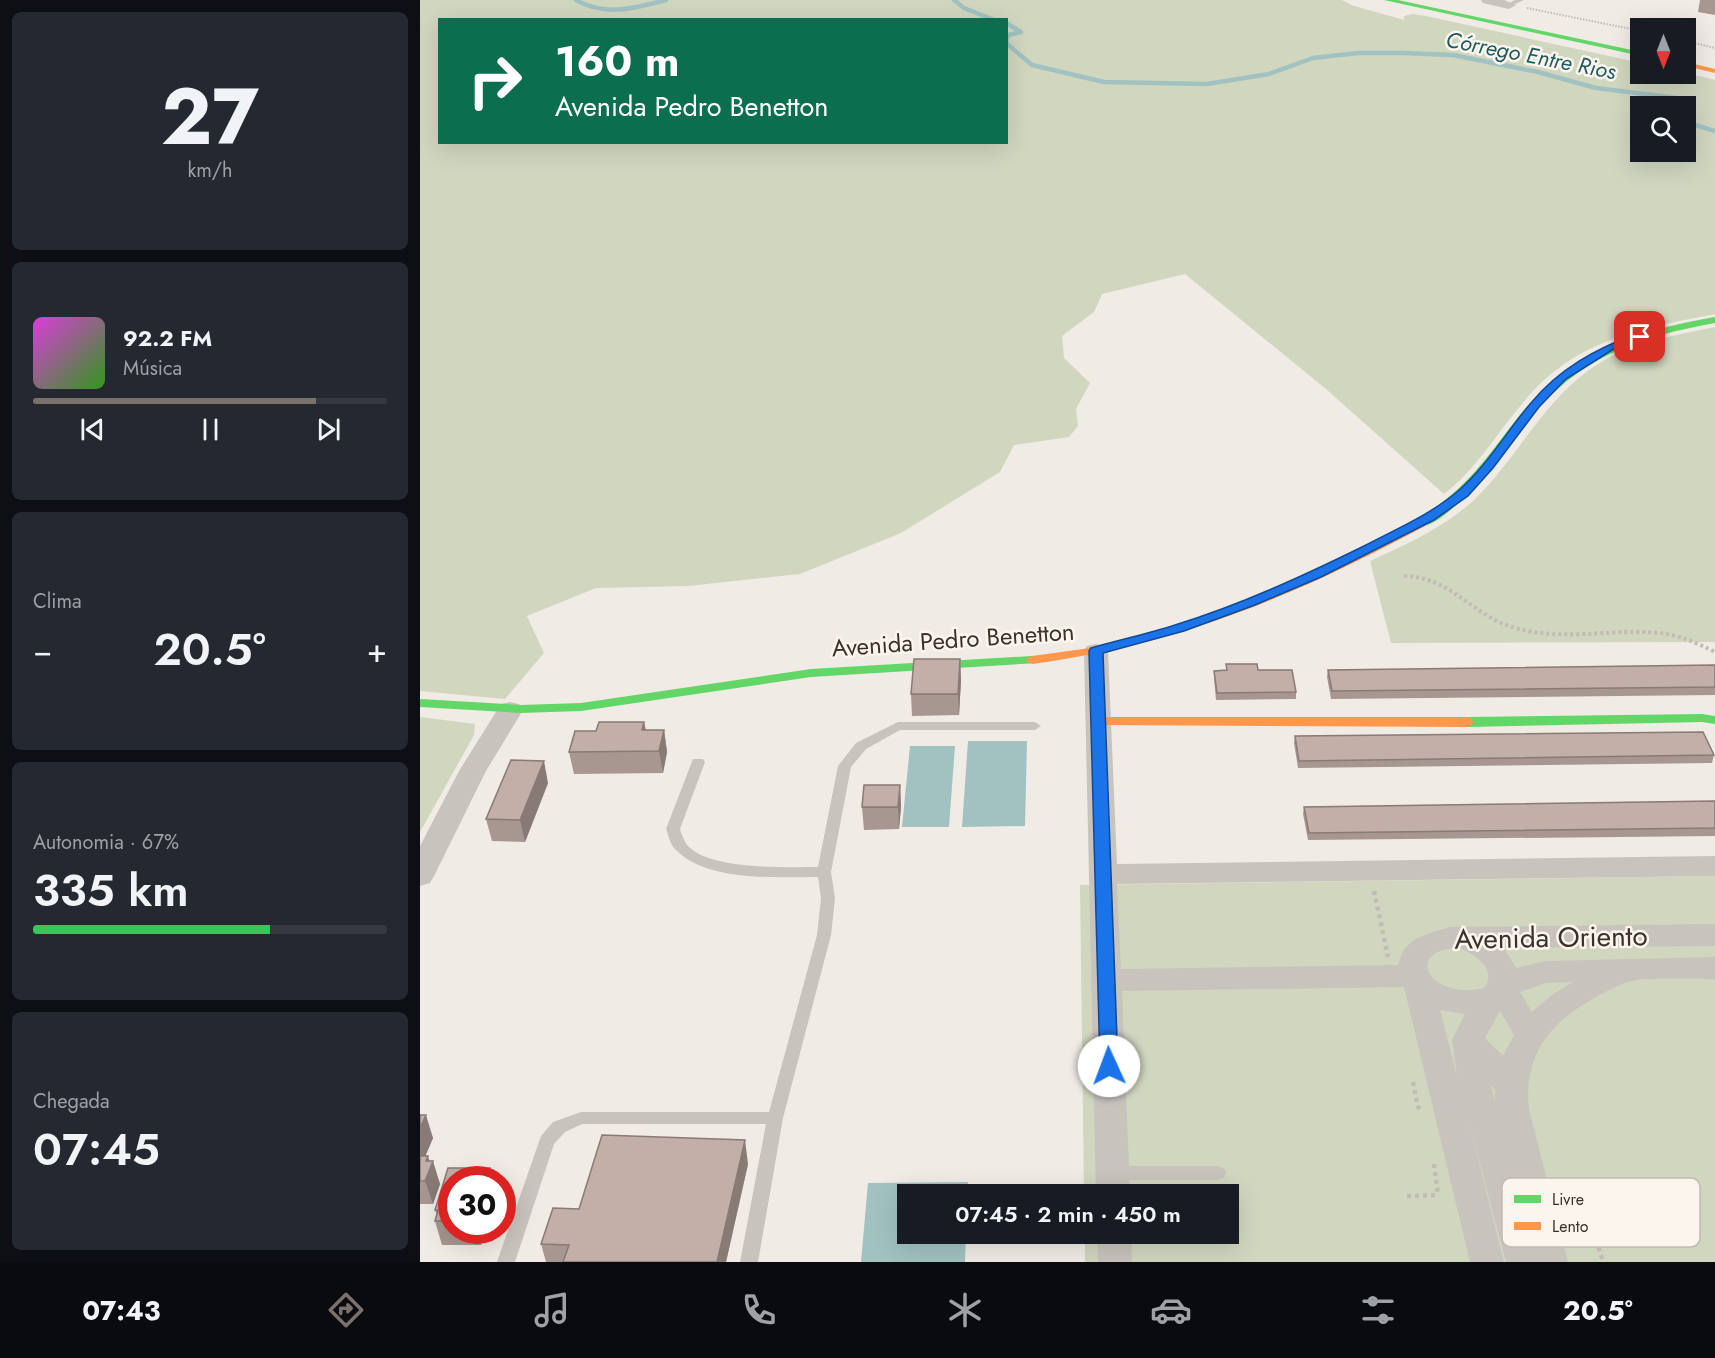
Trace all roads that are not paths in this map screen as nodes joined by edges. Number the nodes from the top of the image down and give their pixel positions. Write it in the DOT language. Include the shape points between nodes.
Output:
graph roads {
  1 [pos="1388,0"];
  2 [pos="1437,0"];
  3 [pos="1488,0"];
  4 [pos="1515,2"];
  5 [pos="1630,50"];
  6 [pos="1630,51"];
  7 [pos="1696,67"];
  8 [pos="1715,72"];
  9 [pos="1715,320"];
  10 [pos="1096,651"];
  11 [pos="420,703"];
  12 [pos="510,710"];
  13 [pos="1715,720"];
  14 [pos="1100,722"];
  15 [pos="1035,726"];
  16 [pos="698,762"];
  17 [pos="1715,866"];
  18 [pos="824,872"];
  19 [pos="1104,874"];
  20 [pos="420,876"];
  21 [pos="1715,934"];
  22 [pos="1462,939"];
  23 [pos="1715,968"];
  24 [pos="1632,970"];
  25 [pos="1107,980"];
  26 [pos="1416,980"];
  27 [pos="1498,992"];
  28 [pos="1530,1035"];
  29 [pos="1468,1040"];
  30 [pos="1511,1086"];
  31 [pos="775,1118"];
  32 [pos="1218,1173"];
  33 [pos="1528,1178"];
  34 [pos="1113,1184"];
  35 [pos="1502,1185"];
  36 [pos="1114,1244"];
  37 [pos="1519,1247"];
  38 [pos="1547,1247"];
  39 [pos="506,1262"];
  40 [pos="749,1262"];
  41 [pos="1115,1262"];
  42 [pos="1487,1262"];
  43 [pos="1523,1262"];
  44 [pos="1551,1262"];
  1 -- 6 [label="street"];
  2 -- 5 [label="street"];
  3 -- 4 [label="street"];
  7 -- 8 [label="street"];
  9 -- 10 [label="street, Avenida Pedro Benetton" via="1640,337 1587,359 1535,404 1463,493 1430,518 1391,539 1250,602 1179,628"];
  10 -- 12 [label="street, Avenida Pedro Benetton" via="978,664 812,672 584,707"];
  10 -- 14 [label="street"];
  11 -- 12 [label="street, Avenida Pedro Benetton"];
  12 -- 20 [label="street" via="463,785"];
  13 -- 14 [label="street"];
  14 -- 19 [label="street"];
  15 -- 18 [label="lane" via="915,724 898,726 861,746 845,766"];
  16 -- 18 [label="lane" via="673,829 674,840 683,851 732,869"];
  17 -- 19 [label="street"];
  18 -- 31 [label="lane" via="828,898 824,935"];
  19 -- 25 [label="street"];
  21 -- 22 [label="street, Avenida Oriento"];
  22 -- 26 [label="street, Avenida Oriento" via="1435,940 1423,945 1412,963"];
  22 -- 27 [label="street" via="1478,943 1501,962 1505,975"];
  23 -- 24 [label="street, Avenida Oriento"];
  24 -- 27 [label="street, Avenida Oriento" via="1546,972 1529,975"];
  24 -- 28 [label="street, Avenida Oriento" via="1586,987 1543,1019"];
  25 -- 26 [label="street"];
  25 -- 34 [label="street"];
  26 -- 27 [label="street" via="1427,992 1460,1004 1478,1003"];
  26 -- 42 [label="street, Avenida Oriento"];
  27 -- 28 [label="street"];
  27 -- 29 [label="street" via="1480,1015"];
  28 -- 30 [label="street, Avenida Oriento" via="1517,1061"];
  29 -- 30 [label="street"];
  29 -- 35 [label="street" via="1473,1078"];
  30 -- 33 [label="street, Avenida Oriento" via="1517,1136"];
  31 -- 39 [label="lane" via="581,1119 559,1127 547,1141"];
  31 -- 40 [label="lane"];
  32 -- 34 [label="lane"];
  36 -- 41 [label="street"];
  37 -- 43 [label="street"];
  38 -- 44 [label="street, Avenida Oriento"];
}
